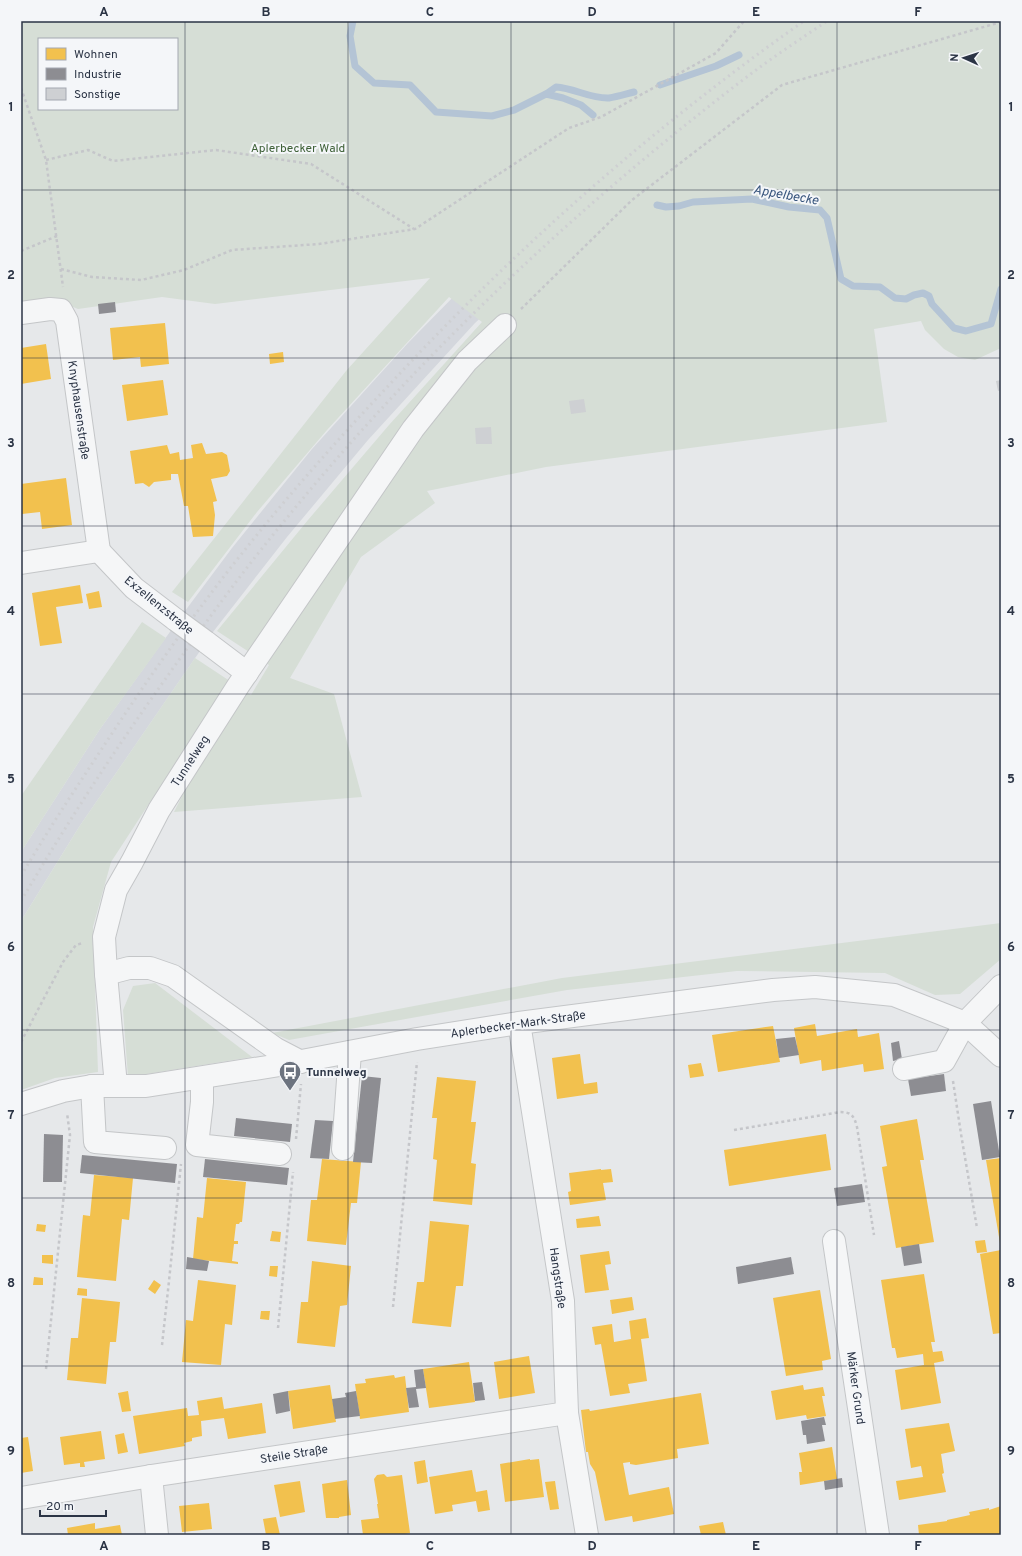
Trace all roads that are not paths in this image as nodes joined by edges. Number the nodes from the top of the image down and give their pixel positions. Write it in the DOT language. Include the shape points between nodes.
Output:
graph roads {
  1 [pos="21,313"];
  2 [pos="505,325"];
  3 [pos="99,551"];
  4 [pos="21,563"];
  5 [pos="247,673"];
  6 [pos="106,974"];
  7 [pos="1001,986"];
  8 [pos="519,1023"];
  9 [pos="965,1023"];
  10 [pos="350,1052"];
  11 [pos="1001,1056"];
  12 [pos="301,1062"];
  13 [pos="904,1068"];
  14 [pos="202,1078"];
  15 [pos="92,1086"];
  16 [pos="116,1086"];
  17 [pos="21,1104"];
  18 [pos="343,1149"];
  19 [pos="173,1153"];
  20 [pos="290,1153"];
  21 [pos="834,1241"];
  22 [pos="566,1413"];
  23 [pos="151,1476"];
  24 [pos="21,1498"];
  25 [pos="157,1535"];
  26 [pos="587,1535"];
  27 [pos="878,1535"];
  1 -- 3 [label="street, Knyphausenstraße" via="61,310 67,321"];
  2 -- 5 [label="street, Tunnelweg" via="467,361 413,429"];
  3 -- 4 [label="street"];
  3 -- 5 [label="street, Exzellenzstraße, bridge" via="134,588"];
  5 -- 6 [label="street, Tunnelweg" via="159,810 116,890 104,937"];
  6 -- 12 [label="street" via="128,968 150,968 173,976 276,1049"];
  6 -- 16 [label="street, Tunnelweg"];
  7 -- 9 [label="street"];
  8 -- 9 [label="street, Aplerbecker-Mark-Straße" via="773,990 815,987 894,995"];
  8 -- 10 [label="street, Aplerbecker-Mark-Straße"];
  8 -- 22 [label="street, Hangstraße" via="563,1301"];
  9 -- 11 [label="street, Aplerbecker-Mark-Straße"];
  9 -- 13 [label="street" via="944,1061"];
  10 -- 12 [label="street, Aplerbecker-Mark-Straße"];
  10 -- 18 [label="street"];
  12 -- 14 [label="street, Aplerbecker-Mark-Straße"];
  14 -- 16 [label="street, Aplerbecker-Mark-Straße" via="146,1086"];
  14 -- 20 [label="street" via="197,1145"];
  15 -- 16 [label="street, Aplerbecker-Mark-Straße"];
  15 -- 17 [label="street, Aplerbecker-Mark-Straße" via="63,1091"];
  15 -- 19 [label="street" via="95,1142"];
  21 -- 27 [label="street, Märker Grund"];
  22 -- 23 [label="street, Steile Straße"];
  22 -- 26 [label="street, Hangstraße"];
  23 -- 24 [label="street, Steile Straße"];
  23 -- 25 [label="street"];
}
